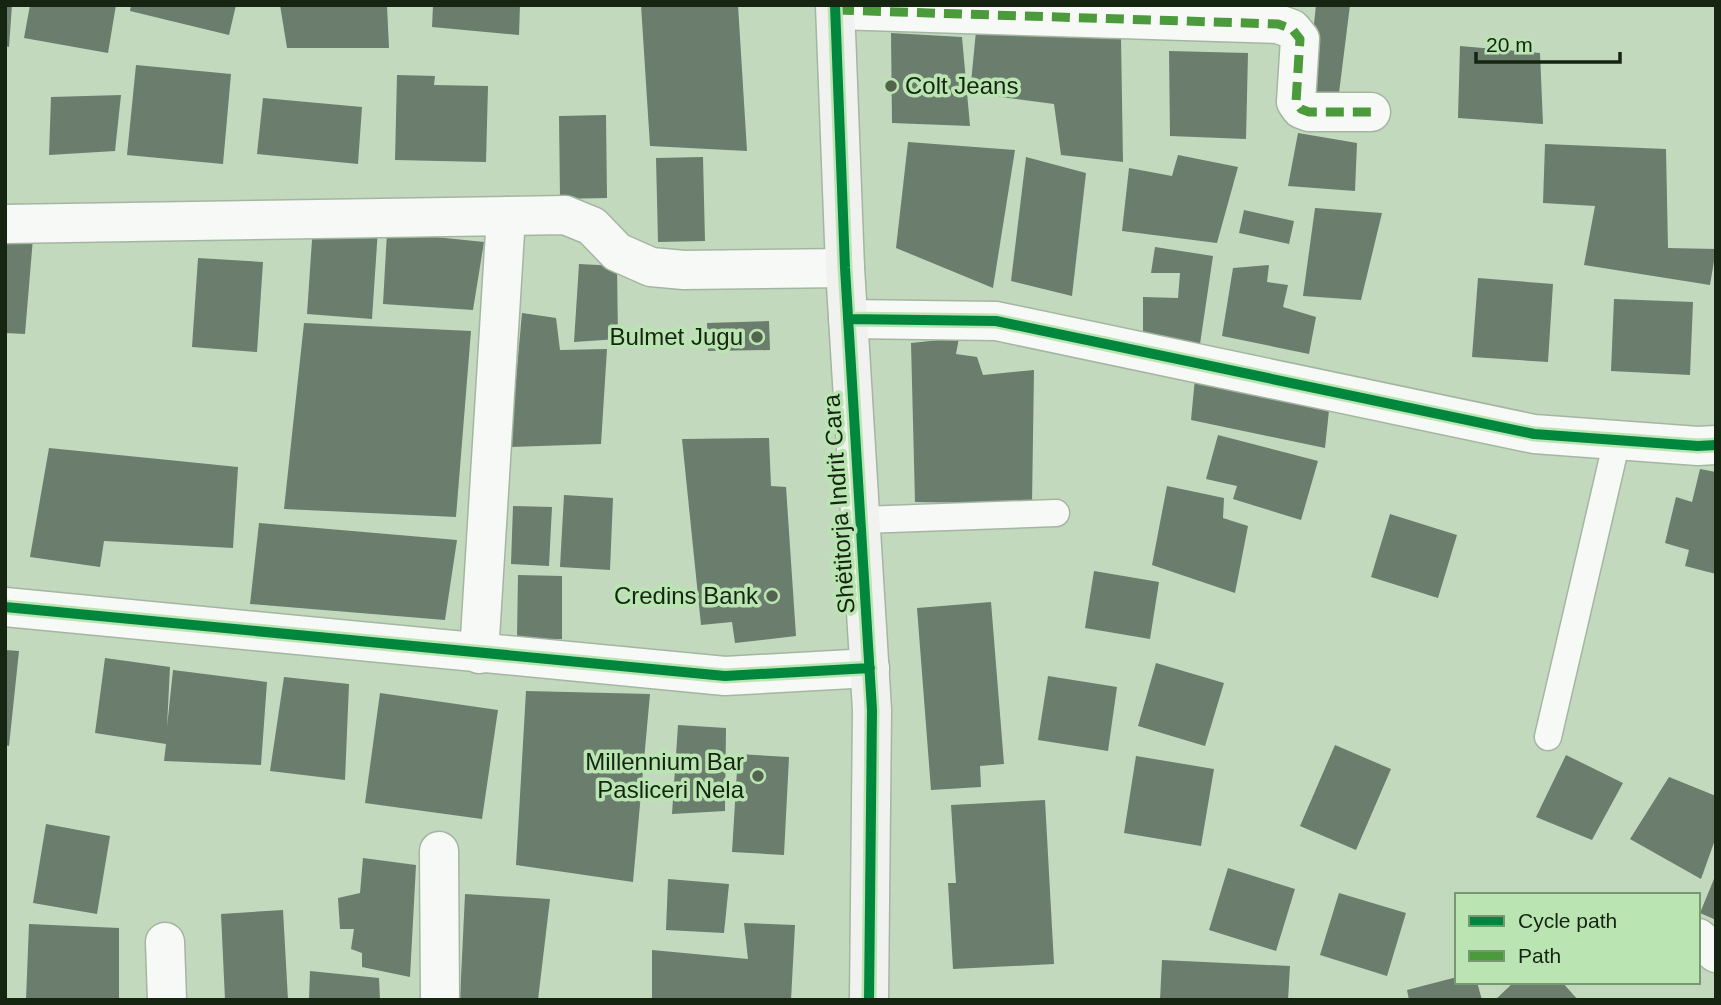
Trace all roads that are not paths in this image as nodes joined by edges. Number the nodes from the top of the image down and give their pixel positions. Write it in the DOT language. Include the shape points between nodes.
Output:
graph roads {
  1 [pos="836,8"];
  2 [pos="1371,112"];
  3 [pos="506,216"];
  4 [pos="5,224"];
  5 [pos="845,268"];
  6 [pos="848,319"];
  7 [pos="1617,440"];
  8 [pos="1716,444"];
  9 [pos="1056,513"];
  10 [pos="862,520"];
  11 [pos="5,607"];
  12 [pos="479,654"];
  13 [pos="870,668"];
  14 [pos="1548,737"];
  15 [pos="439,851"];
  16 [pos="1700,940"];
  17 [pos="165,942"];
  18 [pos="1716,953"];
  19 [pos="167,1000"];
  20 [pos="440,1000"];
  21 [pos="869,1000"];
  1 -- 2 [label="street" via="1278,24 1292,29 1300,39 1296,102 1301,109"];
  1 -- 5 [label="main road, Shëtitorja Indrit Cara"];
  3 -- 4 [label="street"];
  3 -- 5 [label="street" via="565,215 592,226 617,252 651,267"];
  3 -- 12 [label="street"];
  5 -- 6 [label="main road, Shëtitorja Indrit Cara"];
  6 -- 7 [label="street" via="996,321 1535,434"];
  6 -- 10 [label="main road, Shëtitorja Indrit Cara"];
  7 -- 8 [label="street"];
  7 -- 14 [label="lane"];
  9 -- 10 [label="lane"];
  10 -- 13 [label="main road, Shëtitorja Indrit Cara"];
  11 -- 12 [label="street"];
  12 -- 13 [label="street" via="725,676"];
  13 -- 21 [label="main road, Shëtitorja Indrit Cara"];
  15 -- 20 [label="street"];
  16 -- 18 [label="street"];
  17 -- 19 [label="street"];
}
